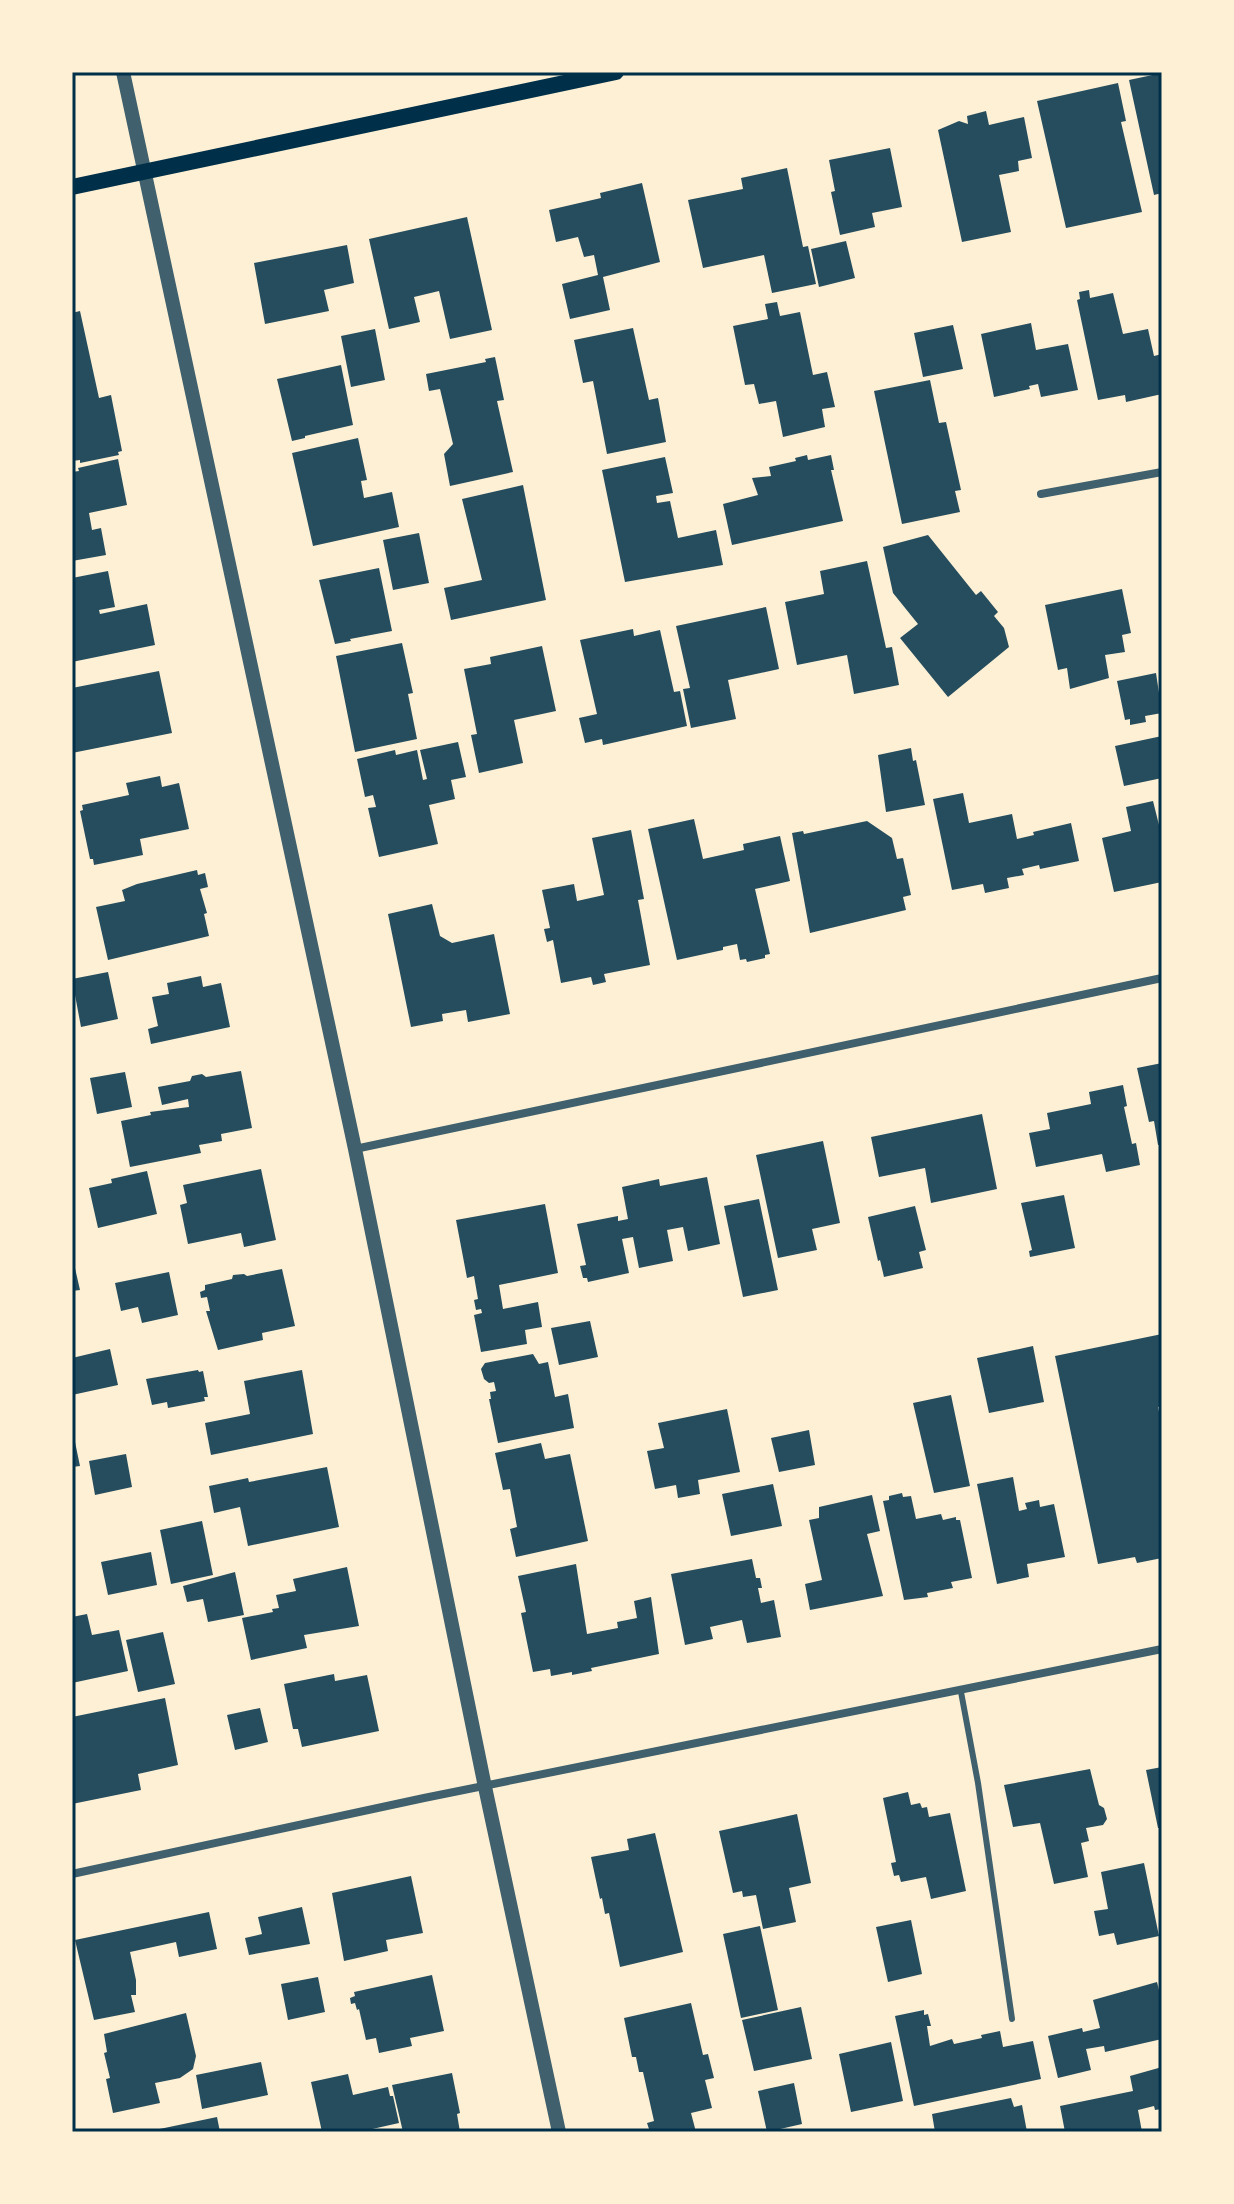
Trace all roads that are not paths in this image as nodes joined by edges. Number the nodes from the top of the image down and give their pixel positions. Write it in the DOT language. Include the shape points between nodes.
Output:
graph roads {
  1 [pos="123,72"];
  2 [pos="616,72"];
  3 [pos="143,171"];
  4 [pos="72,187"];
  5 [pos="1162,472"];
  6 [pos="1041,494"];
  7 [pos="1162,978"];
  8 [pos="355,1149"];
  9 [pos="1162,1649"];
  10 [pos="961,1692"];
  11 [pos="485,1787"];
  12 [pos="72,1874"];
  13 [pos="1012,2019"];
  14 [pos="559,2132"];
  1 -- 3 [label="street"];
  2 -- 3 [label="main road"];
  3 -- 4 [label="main road"];
  3 -- 8 [label="street"];
  5 -- 6 [label="street"];
  7 -- 8 [label="street"];
  8 -- 11 [label="street"];
  9 -- 10 [label="street"];
  10 -- 11 [label="street"];
  10 -- 13 [label="lane"];
  11 -- 12 [label="street"];
  11 -- 14 [label="street"];
}
